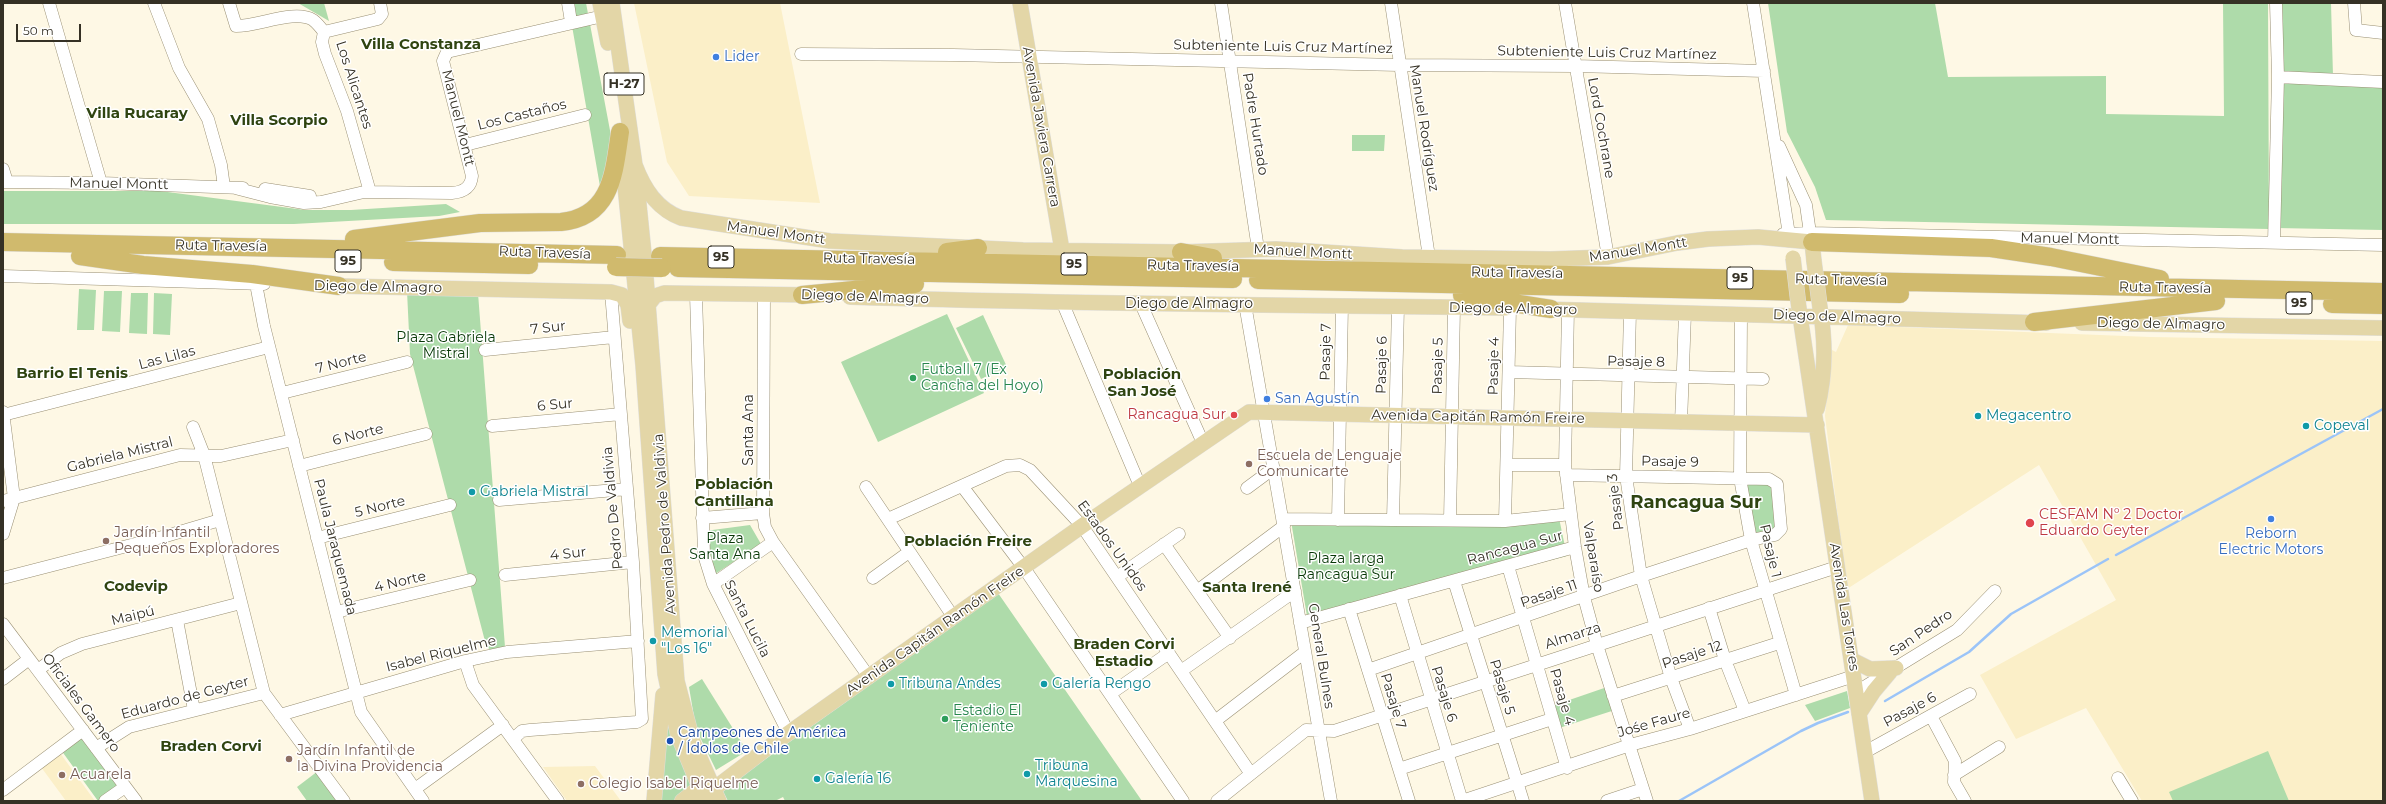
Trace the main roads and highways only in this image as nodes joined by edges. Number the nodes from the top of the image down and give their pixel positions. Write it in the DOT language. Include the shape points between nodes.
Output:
graph roads {
  1 [pos="612,3"];
  2 [pos="1020,3"];
  3 [pos="602,9"];
  4 [pos="620,132"];
  5 [pos="635,165"];
  6 [pos="1790,237"];
  7 [pos="1811,238"];
  8 [pos="3,242"];
  9 [pos="298,248"];
  10 [pos="978,248"];
  11 [pos="1062,250"];
  12 [pos="1181,252"];
  13 [pos="3,255"];
  14 [pos="80,256"];
  15 [pos="882,260"];
  16 [pos="616,261"];
  17 [pos="650,262"];
  18 [pos="1267,268"];
  19 [pos="989,276"];
  20 [pos="1390,283"];
  21 [pos="339,286"];
  22 [pos="2383,292"];
  23 [pos="802,295"];
  24 [pos="2215,295"];
  25 [pos="648,305"];
  26 [pos="2383,305"];
  27 [pos="1559,309"];
  28 [pos="1800,312"];
  29 [pos="1821,313"];
  30 [pos="2034,322"];
  31 [pos="2383,328"];
  32 [pos="1816,419"];
  33 [pos="647,422"];
  34 [pos="1852,660"];
  35 [pos="665,674"];
  36 [pos="1859,714"];
  37 [pos="707,794"];
  38 [pos="654,801"];
  39 [pos="682,801"];
  40 [pos="1872,801"];
  1 -- 5 [label="main road, H-27"];
  2 -- 11 [label="main road, Avenida Javiera Carrera"];
  3 -- 4 [label="main road, H-27"];
  4 -- 9 [label="highway" via="615,165 607,192 594,210 577,219 562,222 464,224"];
  4 -- 17 [label="main road, H-27"];
  5 -- 10 [label="main road, Manuel Montt" via="656,202 669,213 688,220 830,241"];
  5 -- 17 [label="main road, H-27"];
  6 -- 7 [label="main road, Manuel Montt"];
  6 -- 12 [label="main road, Manuel Montt" via="1695,240 1608,257 1551,259 1429,257 1258,249"];
  6 -- 28 [label="main road, Avenida Las Torres, bridge"];
  7 -- 24 [label="highway" via="1991,248 2051,257"];
  7 -- 29 [label="main road, Avenida Las Torres, bridge"];
  8 -- 9 [label="highway, Ruta Travesía / 95"];
  9 -- 16 [label="highway, Ruta Travesía / 95"];
  10 -- 11 [label="main road, Manuel Montt"];
  10 -- 15 [label="highway"];
  11 -- 12 [label="main road, Manuel Montt"];
  12 -- 18 [label="highway"];
  13 -- 14 [label="highway, Ruta Travesía / 95"];
  14 -- 16 [label="highway, Ruta Travesía / 95"];
  14 -- 21 [label="highway"];
  15 -- 17 [label="highway, Ruta Travesía / 95"];
  15 -- 18 [label="highway, Ruta Travesía / 95"];
  16 -- 17 [label="highway, Ruta Travesía / 95, bridge"];
  17 -- 19 [label="highway, Ruta Travesía / 95"];
  17 -- 25 [label="main road, Avenida Pedro de Valdivia"];
  17 -- 33 [label="main road, Avenida Pedro de Valdivia"];
  18 -- 24 [label="highway, Ruta Travesía / 95"];
  19 -- 20 [label="highway, Ruta Travesía / 95"];
  19 -- 23 [label="highway"];
  20 -- 24 [label="highway, Ruta Travesía / 95"];
  20 -- 27 [label="highway" via="1423,291"];
  21 -- 33 [label="main road, Diego de Almagro" via="610,292 622,295 629,310 635,374"];
  22 -- 24 [label="highway, Ruta Travesía / 95"];
  23 -- 25 [label="main road, Diego de Almagro" via="661,294 655,296"];
  23 -- 27 [label="main road, Diego de Almagro" via="1063,304"];
  24 -- 26 [label="highway, Ruta Travesía / 95"];
  24 -- 30 [label="highway"];
  25 -- 37 [label="main road, Avenida Pedro de Valdivia" via="678,681"];
  27 -- 28 [label="main road, Diego de Almagro" via="1740,315"];
  28 -- 29 [label="main road, Diego de Almagro"];
  28 -- 32 [label="main road, Avenida Las Torres"];
  29 -- 30 [label="main road, Diego de Almagro"];
  29 -- 32 [label="main road, Avenida Las Torres" via="1826,357"];
  30 -- 31 [label="main road, Diego de Almagro"];
  32 -- 34 [label="main road, Avenida Las Torres"];
  32 -- 37 [label="main road, Avenida Capitán Ramón Freire" via="1741,424 1263,412 1245,414 789,734 766,749 739,761"];
  33 -- 35 [label="main road, Avenida Pedro de Valdivia"];
  34 -- 36 [label="main road, Avenida Las Torres"];
  34 -- 36 [label="main road" via="1870,669 1893,670 1874,691"];
  35 -- 37 [label="main road, Avenida Pedro de Valdivia" via="678,735"];
  35 -- 38 [label="main road, Avenida Pedro de Valdivia"];
  36 -- 40 [label="main road, Avenida Las Torres"];
  37 -- 39 [label="main road, Avenida Capitán Ramón Freire"];
}
